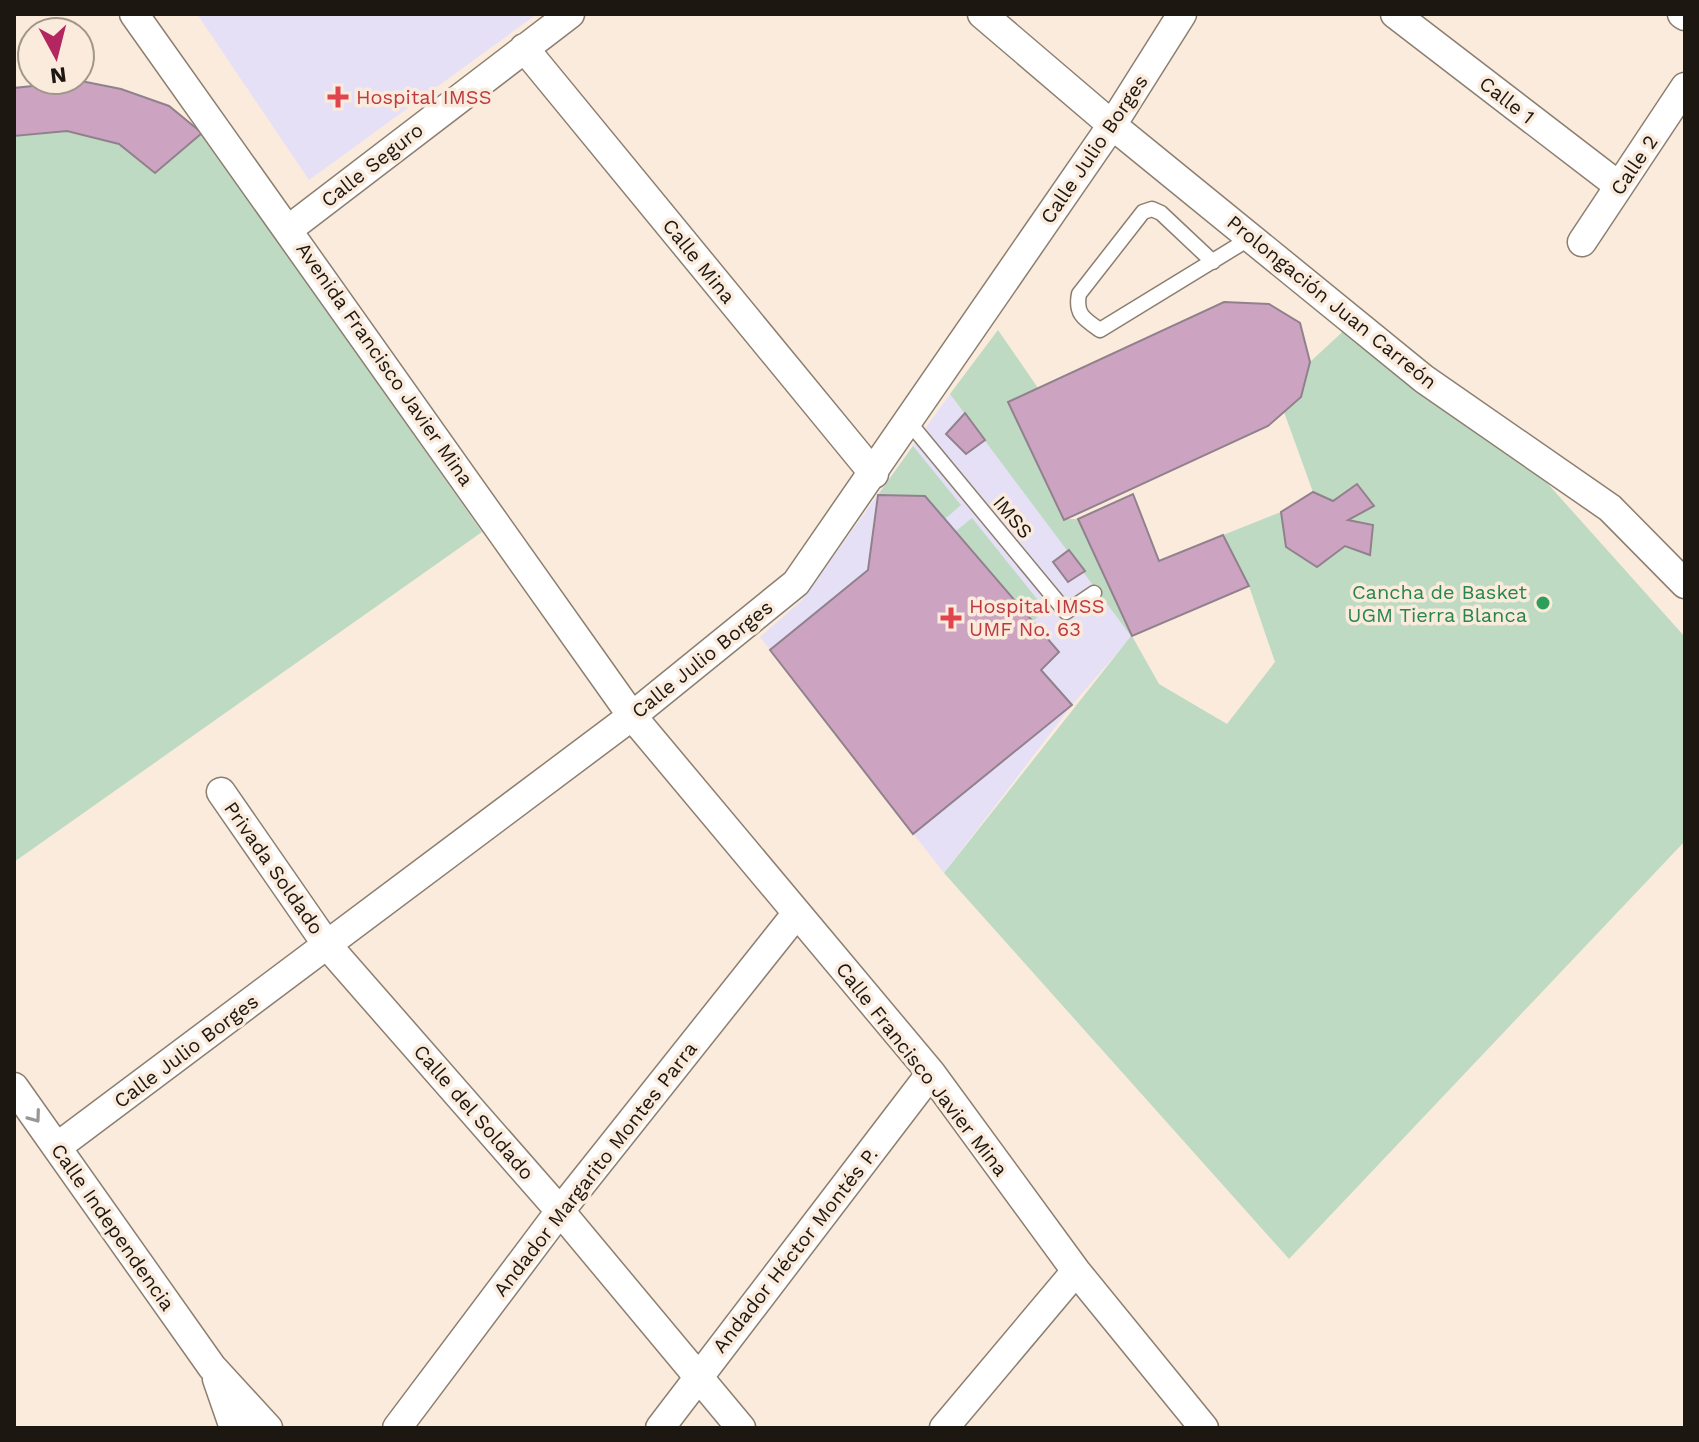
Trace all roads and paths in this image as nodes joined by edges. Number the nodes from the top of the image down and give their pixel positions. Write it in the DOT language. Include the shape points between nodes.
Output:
graph roads {
  1 [pos="134,14"];
  2 [pos="570,14"];
  3 [pos="982,14"];
  4 [pos="1182,14"];
  5 [pos="1395,14"];
  6 [pos="524,48"];
  7 [pos="1685,87"];
  8 [pos="1112,125"];
  9 [pos="1619,186"];
  10 [pos="289,229"];
  11 [pos="1253,237"];
  12 [pos="1582,242"];
  13 [pos="1213,262"];
  14 [pos="908,421"];
  15 [pos="874,474"];
  16 [pos="1685,584"];
  17 [pos="1094,593"];
  18 [pos="632,716"];
  19 [pos="221,792"];
  20 [pos="797,913"];
  21 [pos="327,945"];
  22 [pos="931,1073"];
  23 [pos="14,1087"];
  24 [pos="57,1147"];
  25 [pos="560,1211"];
  26 [pos="1076,1271"];
  27 [pos="212,1367"];
  28 [pos="698,1376"];
  29 [pos="234,1428"];
  30 [pos="268,1428"];
  31 [pos="397,1428"];
  32 [pos="660,1428"];
  33 [pos="741,1428"];
  34 [pos="944,1428"];
  35 [pos="1204,1428"];
  1 -- 10 [label="street, Avenida Francisco Javier Mina"];
  2 -- 6 [label="street, Calle Seguro"];
  3 -- 8 [label="street, Prolongación Juan Carreón"];
  4 -- 8 [label="street, Calle Julio Borges"];
  5 -- 9 [label="street, Calle 1"];
  6 -- 10 [label="street, Calle Seguro"];
  6 -- 15 [label="street, Calle Mina"];
  7 -- 9 [label="street, Calle 2"];
  8 -- 11 [label="street, Prolongación Juan Carreón"];
  8 -- 14 [label="street, Calle Julio Borges"];
  9 -- 12 [label="street, Calle 2"];
  10 -- 18 [label="street, Avenida Francisco Javier Mina"];
  11 -- 13 [label="lane"];
  11 -- 16 [label="street, Prolongación Juan Carreón" via="1424,379 1610,508"];
  13 -- 13 [label="lane" via="1100,330 1080,316 1076,306 1079,294 1143,212 1152,209"];
  14 -- 15 [label="street, Calle Julio Borges"];
  14 -- 17 [label="lane, IMSS" via="1066,612"];
  15 -- 18 [label="street, Calle Julio Borges" via="796,583"];
  18 -- 20 [label="street, Calle Francisco Javier Mina"];
  18 -- 21 [label="street, Calle Julio Borges"];
  19 -- 21 [label="street, Privada Soldado"];
  20 -- 22 [label="street, Calle Francisco Javier Mina"];
  20 -- 25 [label="street, Andador Margarito Montes Parra"];
  21 -- 24 [label="street, Calle Julio Borges"];
  21 -- 25 [label="street, Calle del Soldado"];
  22 -- 26 [label="street, Calle Francisco Javier Mina"];
  22 -- 28 [label="street, Andador Héctor Montés P."];
  23 -- 24 [label="street, Calle Independencia, one-way"];
  24 -- 27 [label="street, Calle Independencia"];
  25 -- 28 [label="street, Calle del Soldado"];
  25 -- 31 [label="street, Andador Margarito Montes Parra"];
  26 -- 34 [label="street"];
  26 -- 35 [label="street, Calle Francisco Javier Mina"];
  27 -- 29 [label="street, Calle Independencia"];
  27 -- 30 [label="street, Calle Independencia"];
  28 -- 32 [label="street, Andador Héctor Montés P."];
  28 -- 33 [label="street, Calle del Soldado"];
}
